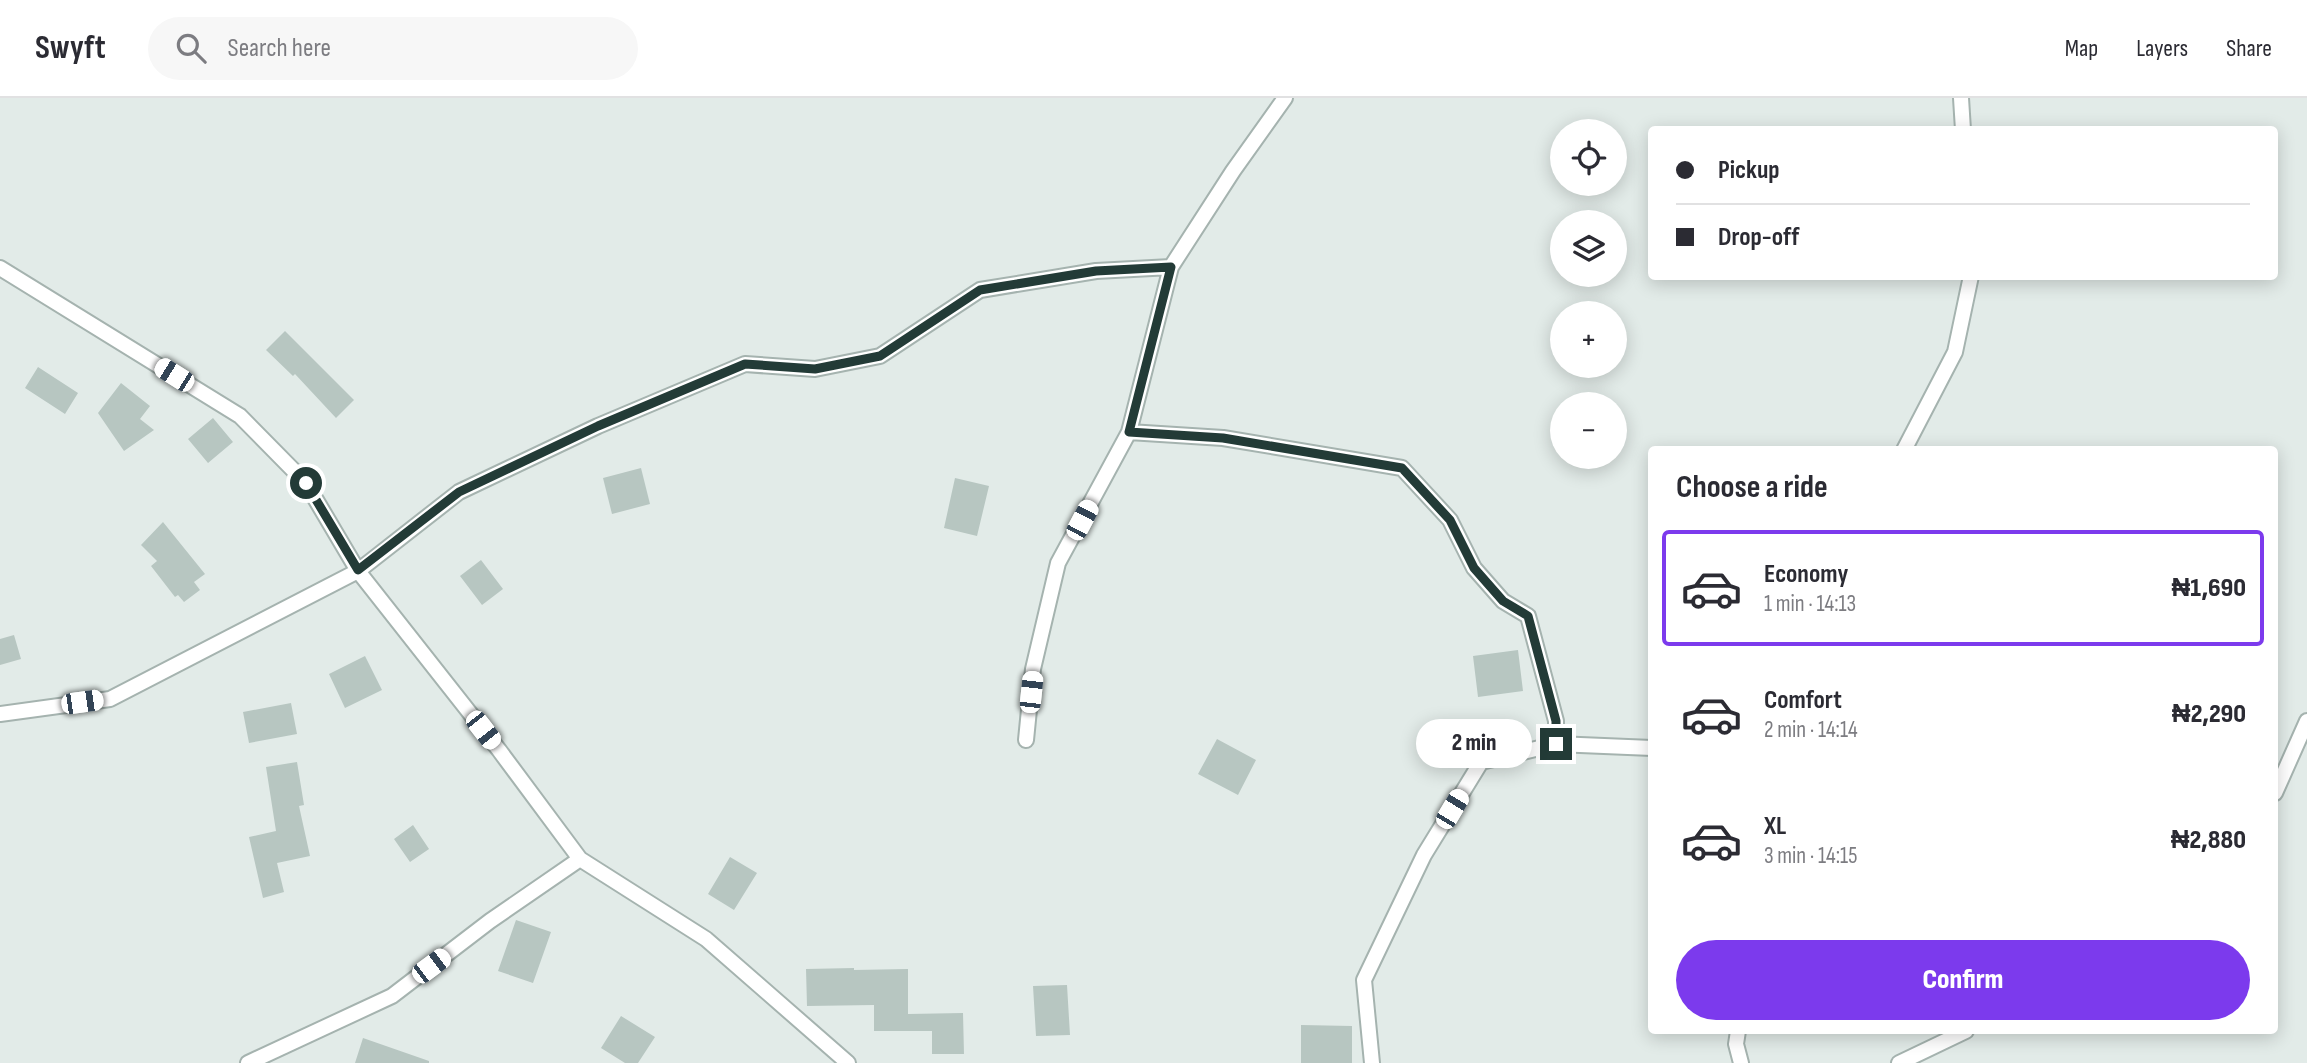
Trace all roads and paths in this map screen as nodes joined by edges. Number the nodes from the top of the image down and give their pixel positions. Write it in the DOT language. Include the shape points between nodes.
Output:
graph roads {
  1 [pos="1285,98"];
  2 [pos="1961,98"];
  3 [pos="1963,126"];
  4 [pos="1171,267"];
  5 [pos="0,268"];
  6 [pos="1970,280"];
  7 [pos="1129,432"];
  8 [pos="1906,446"];
  9 [pos="358,570"];
  10 [pos="0,714"];
  11 [pos="2307,721"];
  12 [pos="1026,740"];
  13 [pos="1556,744"];
  14 [pos="1648,748"];
  15 [pos="2278,786"];
  16 [pos="580,859"];
  17 [pos="1738,1034"];
  18 [pos="1960,1034"];
  19 [pos="248,1063"];
  20 [pos="848,1063"];
  21 [pos="1372,1063"];
  22 [pos="1741,1063"];
  23 [pos="1899,1063"];
  1 -- 4 [label="street"];
  2 -- 3 [label="street"];
  4 -- 7 [label="street"];
  4 -- 9 [label="street" via="1096,271 980,290 880,356 815,369 745,364 459,492"];
  5 -- 9 [label="street" via="240,416 306,483"];
  6 -- 8 [label="street" via="1955,352"];
  7 -- 12 [label="street" via="1058,563 1033,669"];
  7 -- 13 [label="street" via="1223,438 1402,468 1450,520 1474,568 1503,601 1528,616 1556,721"];
  9 -- 10 [label="street" via="110,699"];
  9 -- 16 [label="street"];
  11 -- 15 [label="street"];
  13 -- 14 [label="street"];
  13 -- 21 [label="street" via="1481,762 1424,855 1364,980"];
  16 -- 19 [label="street" via="391,996"];
  16 -- 20 [label="street" via="706,939"];
  17 -- 22 [label="street"];
  18 -- 23 [label="street"];
}
